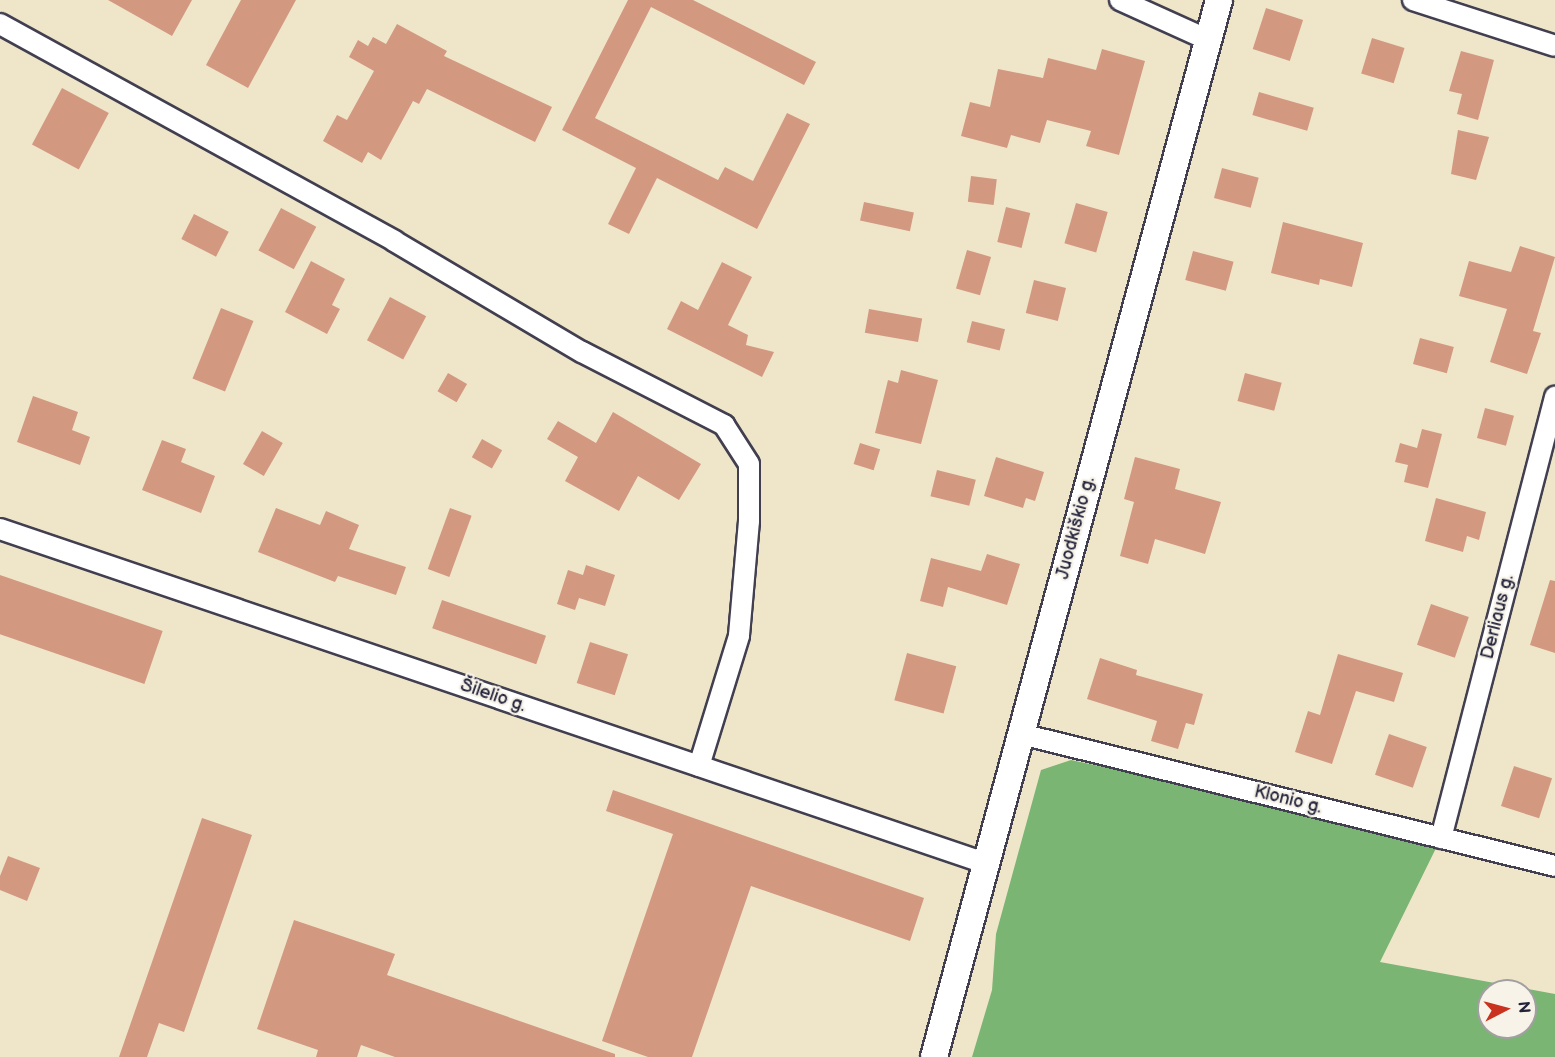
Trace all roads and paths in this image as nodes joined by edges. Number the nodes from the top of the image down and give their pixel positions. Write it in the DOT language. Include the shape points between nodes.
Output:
graph roads {
  1 [pos="1120,0"];
  2 [pos="1219,0"];
  3 [pos="1413,0"];
  4 [pos="0,24"];
  5 [pos="1208,40"];
  6 [pos="1555,46"];
  7 [pos="1555,396"];
  8 [pos="0,529"];
  9 [pos="1021,734"];
  10 [pos="699,766"];
  11 [pos="1441,838"];
  12 [pos="985,863"];
  13 [pos="1555,866"];
  14 [pos="934,1057"];
  1 -- 5 [label="street"];
  2 -- 5 [label="street, Juodkiškio g."];
  3 -- 6 [label="street"];
  4 -- 10 [label="street" via="394,241 582,352 724,425 749,464 749,521 740,636"];
  5 -- 9 [label="street, Juodkiškio g."];
  7 -- 11 [label="street, Derliaus g."];
  8 -- 10 [label="street, Šilelio g."];
  9 -- 11 [label="street, Klonio g."];
  9 -- 12 [label="street, Juodkiškio g."];
  10 -- 12 [label="street, Šilelio g."];
  11 -- 13 [label="street, Klonio g."];
  12 -- 14 [label="street, Juodkiškio g."];
}
